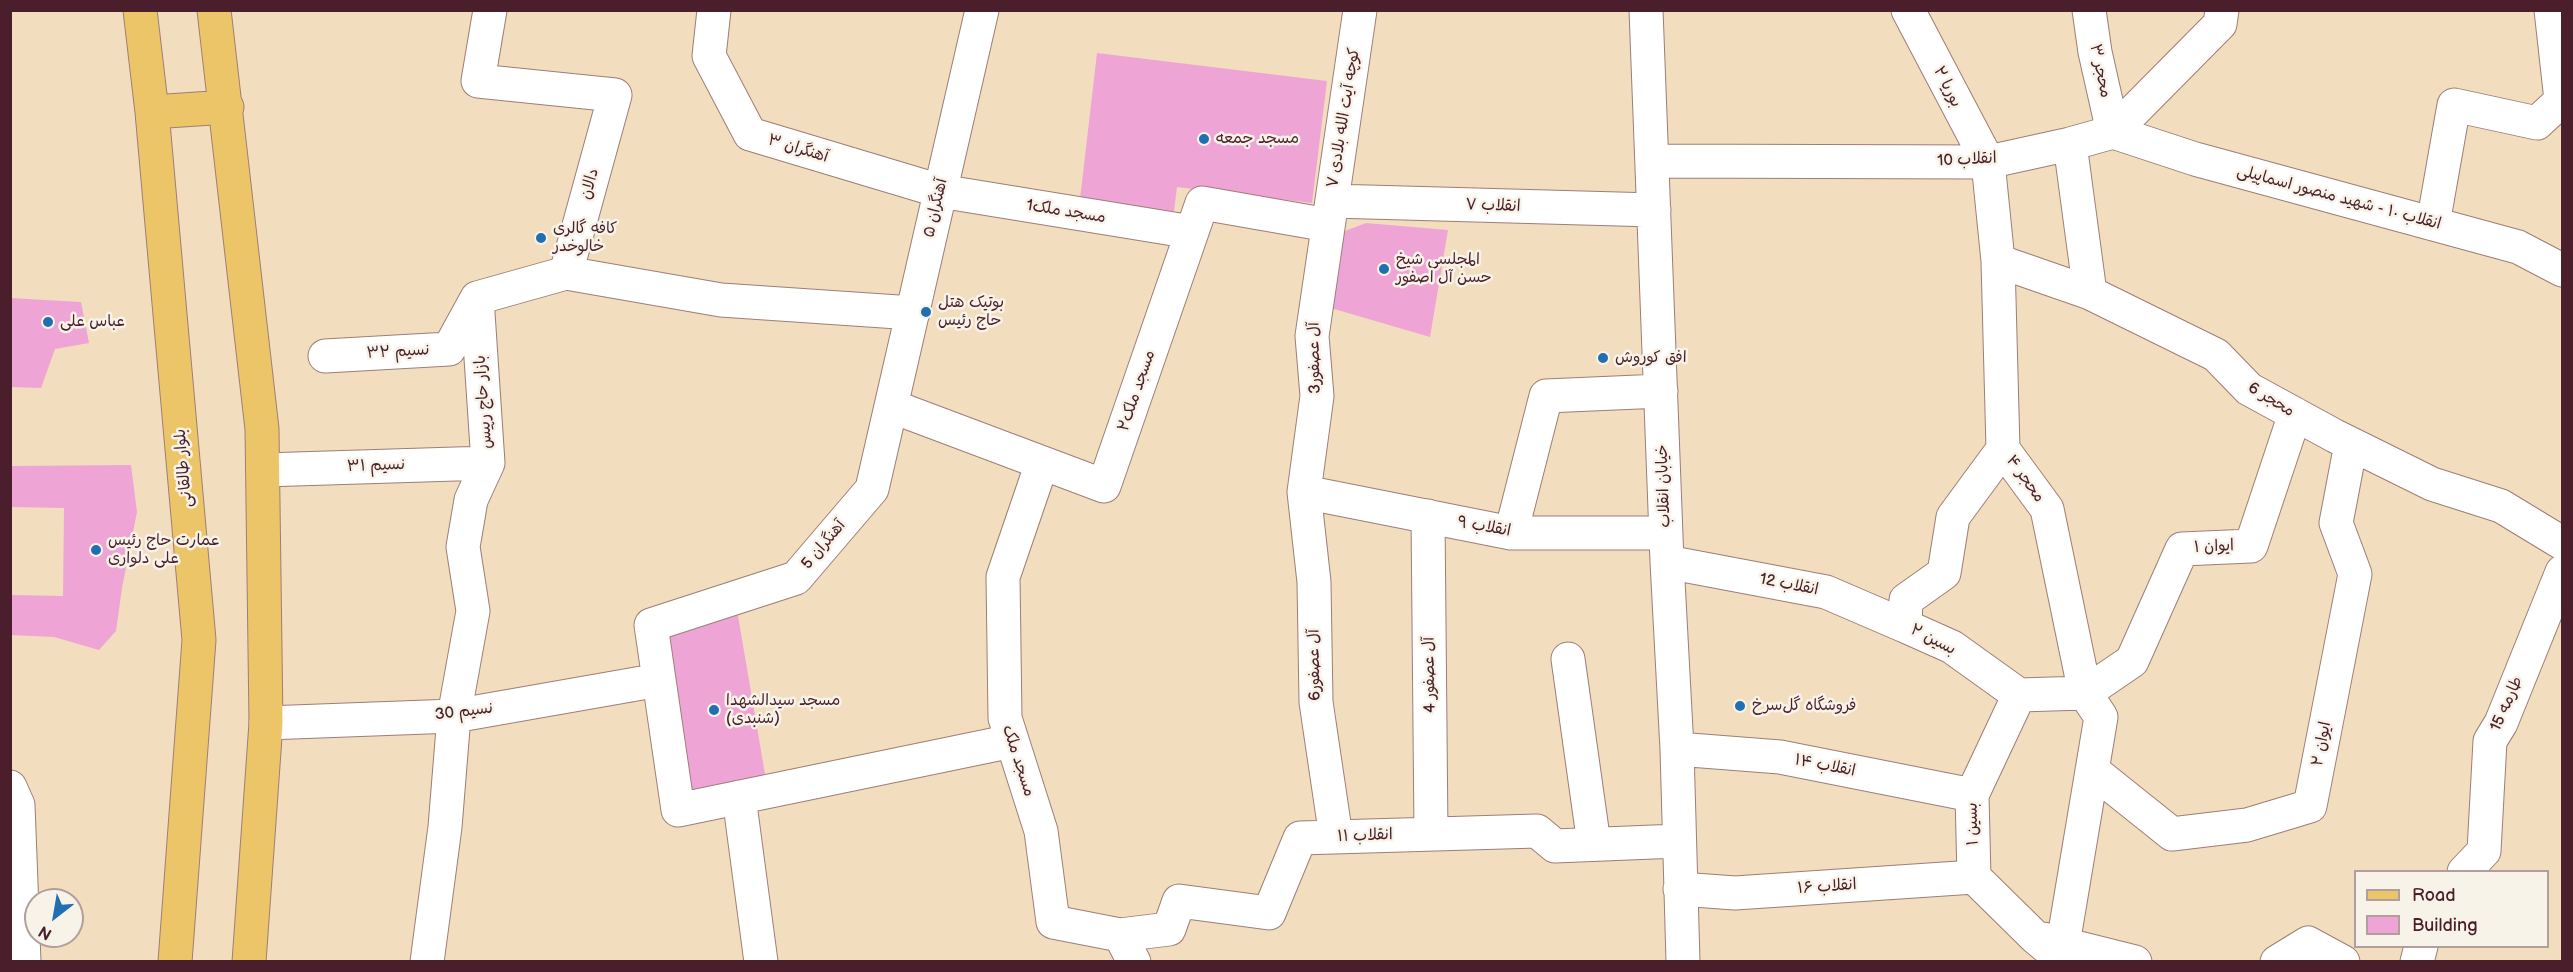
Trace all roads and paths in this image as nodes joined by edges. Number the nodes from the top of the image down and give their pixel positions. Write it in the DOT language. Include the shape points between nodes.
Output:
graph roads {
  1 [pos="140,10"];
  2 [pos="214,10"];
  3 [pos="490,10"];
  4 [pos="714,10"];
  5 [pos="982,10"];
  6 [pos="1360,10"];
  7 [pos="1646,10"];
  8 [pos="1908,10"];
  9 [pos="2089,10"];
  10 [pos="2222,10"];
  11 [pos="2551,10"];
  12 [pos="2562,100"];
  13 [pos="227,107"];
  14 [pos="152,112"];
  15 [pos="2113,132"];
  16 [pos="2070,144"];
  17 [pos="1652,161"];
  18 [pos="1988,162"];
  19 [pos="940,191"];
  20 [pos="1654,210"];
  21 [pos="1330,213"];
  22 [pos="2433,224"];
  23 [pos="1192,232"];
  24 [pos="1998,261"];
  25 [pos="2562,270"];
  26 [pos="566,273"];
  27 [pos="2090,293"];
  28 [pos="477,298"];
  29 [pos="913,313"];
  30 [pos="325,356"];
  31 [pos="1661,391"];
  32 [pos="891,406"];
  33 [pos="2295,414"];
  34 [pos="2351,444"];
  35 [pos="2003,449"];
  36 [pos="488,463"];
  37 [pos="1042,463"];
  38 [pos="263,470"];
  39 [pos="1304,492"];
  40 [pos="1428,516"];
  41 [pos="1511,533"];
  42 [pos="2562,543"];
  43 [pos="1667,548"];
  44 [pos="2562,572"];
  45 [pos="1905,626"];
  46 [pos="1568,659"];
  47 [pos="660,680"];
  48 [pos="2085,693"];
  49 [pos="2019,695"];
  50 [pos="454,716"];
  51 [pos="266,723"];
  52 [pos="1012,741"];
  53 [pos="1677,749"];
  54 [pos="2092,770"];
  55 [pos="10,787"];
  56 [pos="1972,795"];
  57 [pos="739,797"];
  58 [pos="1431,834"];
  59 [pos="1336,837"];
  60 [pos="1678,841"];
  61 [pos="1594,844"];
  62 [pos="2466,870"];
  63 [pos="1974,877"];
  64 [pos="1680,889"];
  65 [pos="1127,948"];
  66 [pos="2050,951"];
  67 [pos="24,962"];
  68 [pos="175,962"];
  69 [pos="249,962"];
  70 [pos="427,962"];
  71 [pos="761,962"];
  72 [pos="1683,962"];
  73 [pos="2135,962"];
  74 [pos="2277,962"];
  75 [pos="2343,962"];
  1 -- 14 [label="main road, بلوار طالقانی"];
  2 -- 13 [label="main road"];
  3 -- 26 [label="street, دالان" via="478,81 615,95"];
  4 -- 19 [label="street, آهنگران ۳" via="709,56 750,134"];
  5 -- 19 [label="street, آهنگران ۵"];
  6 -- 21 [label="street, کوچه آیت الله بلادی ۷"];
  7 -- 17 [label="street, خیابان انقلاب"];
  8 -- 18 [label="street, بوریا ۲"];
  9 -- 15 [label="street, محجر ۳"];
  10 -- 15 [label="street, انقلاب 10" via="2220,24"];
  11 -- 12 [label="street"];
  12 -- 22 [label="street" via="2537,123 2454,105"];
  13 -- 14 [label="main road"];
  13 -- 38 [label="main road" via="261,418"];
  14 -- 68 [label="main road, بلوار طالقانی" via="200,640"];
  15 -- 16 [label="street, انقلاب 10"];
  15 -- 22 [label="street, انقلاب ۱۰ - شهید منصور اسماپیلی" via="2195,159"];
  16 -- 18 [label="street, انقلاب 10"];
  16 -- 27 [label="street"];
  17 -- 18 [label="street, انقلاب 10"];
  17 -- 20 [label="street, خیابان انقلاب"];
  18 -- 24 [label="street, محجر ۴"];
  19 -- 23 [label="street, مسجد ملک1"];
  19 -- 29 [label="street, آهنگران ۵"];
  20 -- 21 [label="street, انقلاب ۷"];
  20 -- 31 [label="street, خیابان انقلاب"];
  21 -- 23 [label="street, مسجد ملک۲" via="1202,203"];
  21 -- 39 [label="street, آل عصفور3" via="1312,336 1317,396"];
  22 -- 25 [label="street, انقلاب ۱۰ - شهید منصور اسماپیلی" via="2518,247"];
  23 -- 37 [label="street, مسجد ملک۲" via="1104,486"];
  24 -- 27 [label="street, محجر 6"];
  24 -- 35 [label="street, محجر ۴"];
  26 -- 28 [label="street"];
  26 -- 29 [label="street" via="721,300"];
  27 -- 33 [label="street, محجر 6" via="2216,355 2248,389"];
  28 -- 30 [label="street, نسیم ۳۲" via="449,349"];
  28 -- 36 [label="street, بازار حاج رپیس"];
  29 -- 32 [label="street, آهنگران ۵"];
  31 -- 41 [label="street" via="1546,396"];
  31 -- 43 [label="street, خیابان انقلاب"];
  32 -- 37 [label="street, مسجد ملک۲"];
  32 -- 47 [label="street, آهنگران 5" via="872,489 796,578 651,625"];
  33 -- 34 [label="street, محجر 6"];
  33 -- 48 [label="street, ایوان ۱" via="2251,546 2182,549 2132,662"];
  34 -- 42 [label="street, محجر 6" via="2432,484 2501,506"];
  34 -- 54 [label="street, ایوان ۲" via="2336,523 2355,574 2310,806 2247,825 2172,834"];
  35 -- 45 [label="street, بسین ۲" via="1953,517 1944,573 1906,600"];
  35 -- 48 [label="street, محجر ۴" via="2047,509"];
  36 -- 38 [label="street, نسیم ۳۱"];
  36 -- 50 [label="street, بازار حاج رپیس" via="471,500 463,548 473,611"];
  37 -- 52 [label="street, مسجد ملک" via="1003,577 1005,718"];
  38 -- 51 [label="main road"];
  39 -- 40 [label="street, انقلاب ۹"];
  39 -- 59 [label="street, آل عصفور6" via="1314,582 1316,702"];
  40 -- 41 [label="street, انقلاب ۹"];
  40 -- 58 [label="street, آل عصفور 4"];
  41 -- 43 [label="street, انقلاب ۹"];
  43 -- 45 [label="street, انقلاب 12" via="1826,592"];
  43 -- 53 [label="street, خیابان انقلاب"];
  44 -- 62 [label="street, طارمه 15" via="2501,723 2490,741 2484,851"];
  45 -- 49 [label="street, بسین ۲" via="1952,647"];
  46 -- 61 [label="street"];
  47 -- 50 [label="street, نسیم 30"];
  47 -- 57 [label="street" via="678,810"];
  48 -- 49 [label="street"];
  48 -- 54 [label="street" via="2101,717"];
  49 -- 56 [label="street, بسین ۱"];
  50 -- 51 [label="street, نسیم 30"];
  50 -- 70 [label="street, بازار حاج رپیس" via="445,827"];
  51 -- 69 [label="main road"];
  52 -- 57 [label="street"];
  52 -- 65 [label="street, مسجد ملک" via="1041,831 1053,922"];
  53 -- 56 [label="street, انقلاب ۱۴" via="1780,757"];
  53 -- 60 [label="street, خیابان انقلاب"];
  54 -- 66 [label="street"];
  55 -- 67 [label="street" via="18,805"];
  56 -- 63 [label="street, بسین ۱"];
  57 -- 71 [label="street"];
  58 -- 59 [label="street, انقلاب ۱۱"];
  58 -- 61 [label="street, انقلاب ۱۱" via="1537,831 1556,846"];
  59 -- 65 [label="street, انقلاب ۱۱" via="1300,838 1269,913 1179,901 1169,929"];
  60 -- 61 [label="street, انقلاب ۱۱"];
  60 -- 64 [label="street, خیابان انقلاب"];
  63 -- 64 [label="street, انقلاب ۱۶" via="1735,893"];
  63 -- 66 [label="street"];
  64 -- 72 [label="street, خیابان انقلاب"];
  66 -- 73 [label="street"];
  74 -- 75 [label="street" via="2308,943"];
}
